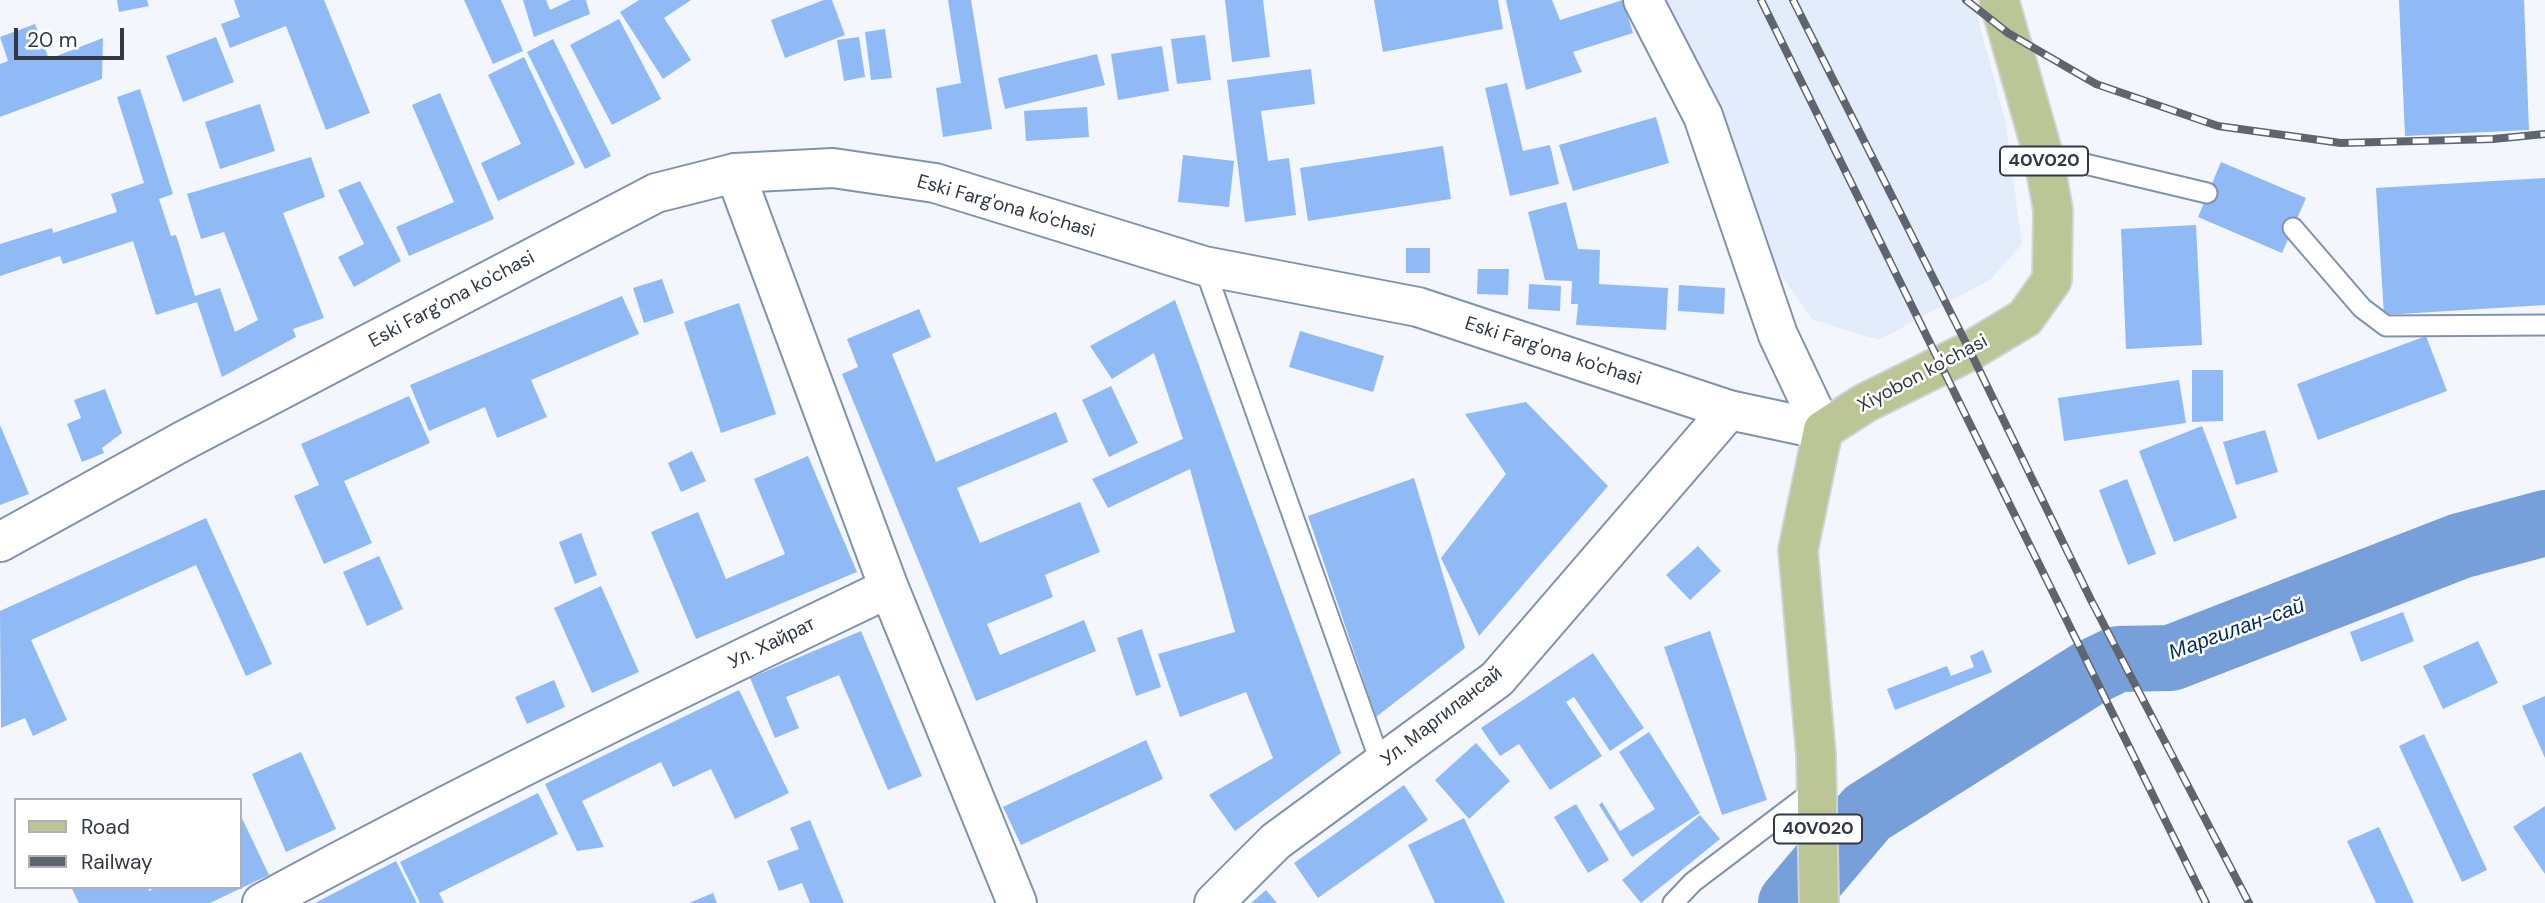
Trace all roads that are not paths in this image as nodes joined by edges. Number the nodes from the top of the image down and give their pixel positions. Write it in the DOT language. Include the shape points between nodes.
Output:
graph roads {
  1 [pos="1643,0"];
  2 [pos="1999,0"];
  3 [pos="2043,154"];
  4 [pos="734,173"];
  5 [pos="2207,193"];
  6 [pos="2293,228"];
  7 [pos="1204,266"];
  8 [pos="2545,324"];
  9 [pos="1729,410"];
  10 [pos="1823,430"];
  11 [pos="0,542"];
  12 [pos="890,587"];
  13 [pos="1381,764"];
  14 [pos="1817,771"];
  15 [pos="262,903"];
  16 [pos="1017,903"];
  17 [pos="1214,903"];
  18 [pos="1673,903"];
  19 [pos="1819,903"];
  1 -- 10 [label="street" via="1703,116 1778,335"];
  2 -- 3 [label="main road, 40V020"];
  3 -- 5 [label="lane"];
  3 -- 10 [label="main road, Xiyobon ko'chasi / 40V020" via="2053,210 2052,280 2025,318 1970,351 1865,402"];
  4 -- 7 [label="street, Eski Farg'ona ko'chasi" via="832,168 935,183"];
  4 -- 11 [label="street, Eski Farg'ona ko'chasi" via="656,192"];
  4 -- 12 [label="street"];
  6 -- 8 [label="lane" via="2362,308 2386,326"];
  7 -- 9 [label="street, Eski Farg'ona ko'chasi" via="1418,307"];
  7 -- 13 [label="lane"];
  9 -- 10 [label="street, Eski Farg'ona ko'chasi"];
  9 -- 13 [label="street, Ул. Маргилансай" via="1497,679"];
  10 -- 14 [label="main road, 40V020" via="1798,550"];
  12 -- 15 [label="street, Ул. Хайрат" via="638,708"];
  12 -- 16 [label="street"];
  13 -- 17 [label="street, Ул. Маргилансай" via="1276,841"];
  14 -- 18 [label="lane"];
  14 -- 19 [label="main road, 40V020"];
}
